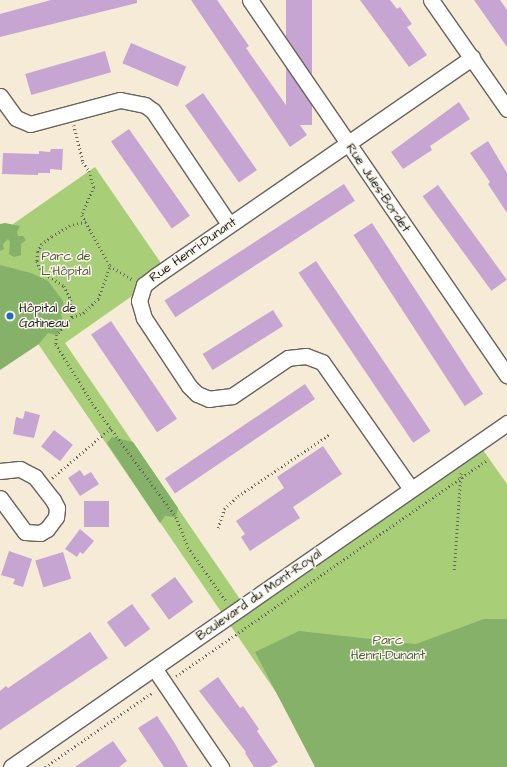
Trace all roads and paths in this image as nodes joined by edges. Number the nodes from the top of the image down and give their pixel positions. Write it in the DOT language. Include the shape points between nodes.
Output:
graph roads {
  1 [pos="250,0"];
  2 [pos="431,0"];
  3 [pos="472,58"];
  4 [pos="0,96"];
  5 [pos="507,109"];
  6 [pos="71,113"];
  7 [pos="347,143"];
  8 [pos="86,222"];
  9 [pos="229,224"];
  10 [pos="110,266"];
  11 [pos="144,285"];
  12 [pos="72,317"];
  13 [pos="507,376"];
  14 [pos="507,423"];
  15 [pos="111,428"];
  16 [pos="330,434"];
  17 [pos="459,456"];
  18 [pos="487,460"];
  19 [pos="0,471"];
  20 [pos="462,476"];
  21 [pos="43,486"];
  22 [pos="411,489"];
  23 [pos="0,498"];
  24 [pos="218,528"];
  25 [pos="454,570"];
  26 [pos="234,612"];
  27 [pos="154,668"];
  28 [pos="176,676"];
  29 [pos="154,692"];
  30 [pos="11,767"];
  31 [pos="45,767"];
  32 [pos="221,767"];
  1 -- 7 [label="street, Rue Jules-Bordet"];
  2 -- 3 [label="street"];
  3 -- 5 [label="street"];
  3 -- 7 [label="street, Rue Henri-Dunant"];
  4 -- 6 [label="street" via="16,118 30,124"];
  6 -- 8 [label="path" via="83,162 94,187 82,215"];
  6 -- 9 [label="street" via="120,100 145,105 156,115"];
  7 -- 9 [label="street, Rue Henri-Dunant"];
  7 -- 13 [label="street, Rue Jules-Bordet"];
  8 -- 10 [label="path"];
  8 -- 12 [label="path" via="70,226 46,240 39,248 37,256 42,272 68,289"];
  9 -- 11 [label="street, Rue Henri-Dunant"];
  10 -- 11 [label="path"];
  10 -- 12 [label="path" via="98,299 83,313"];
  11 -- 22 [label="street, Rue Henri-Dunant" via="139,301 141,312 189,386 197,394 215,400 227,398 288,358 314,358 328,370"];
  12 -- 15 [label="path" via="57,335 56,344 64,360"];
  14 -- 17 [label="street, Boulevard du Mont-Royal"];
  15 -- 21 [label="path"];
  15 -- 26 [label="path" via="171,509 188,547"];
  16 -- 24 [label="path" via="238,496 224,509"];
  17 -- 20 [label="path"];
  17 -- 22 [label="street, Boulevard du Mont-Royal"];
  18 -- 20 [label="path"];
  19 -- 21 [label="street" via="20,468 36,477"];
  20 -- 25 [label="path"];
  20 -- 28 [label="path"];
  21 -- 23 [label="street" via="57,508 53,523 40,533 26,532"];
  22 -- 26 [label="street, Boulevard du Mont-Royal"];
  26 -- 27 [label="street, Boulevard du Mont-Royal"];
  27 -- 30 [label="street, Boulevard du Mont-Royal"];
  27 -- 32 [label="street"];
  29 -- 31 [label="path"];
}
